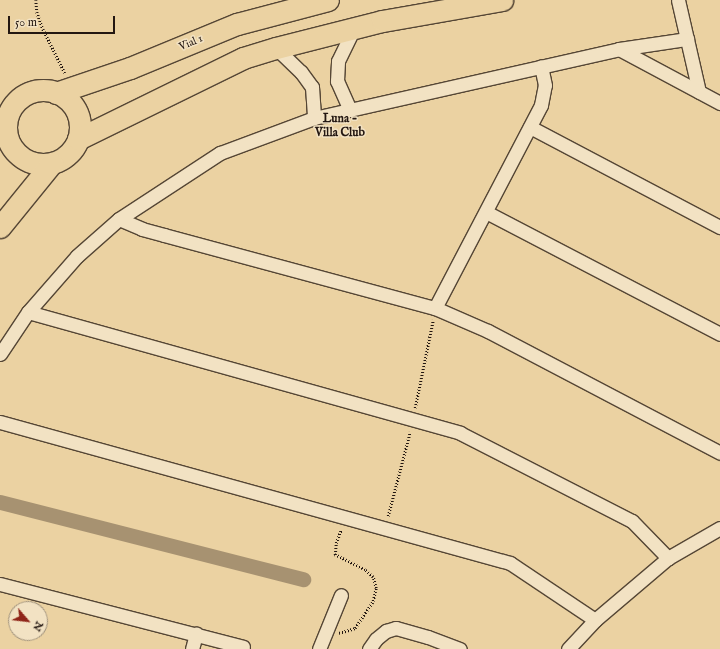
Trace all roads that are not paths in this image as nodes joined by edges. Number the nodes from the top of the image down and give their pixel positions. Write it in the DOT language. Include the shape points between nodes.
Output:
graph roads {
  1 [pos="328,0"];
  2 [pos="502,0"];
  3 [pos="678,0"];
  4 [pos="354,28"];
  5 [pos="687,39"];
  6 [pos="276,48"];
  7 [pos="619,49"];
  8 [pos="541,66"];
  9 [pos="64,91"];
  10 [pos="699,92"];
  11 [pos="720,103"];
  12 [pos="350,110"];
  13 [pos="314,118"];
  14 [pos="530,127"];
  15 [pos="3,133"];
  16 [pos="78,139"];
  17 [pos="52,163"];
  18 [pos="486,212"];
  19 [pos="119,218"];
  20 [pos="0,227"];
  21 [pos="720,227"];
  22 [pos="435,308"];
  23 [pos="28,312"];
  24 [pos="720,334"];
  25 [pos="0,354"];
  26 [pos="0,422"];
  27 [pos="720,453"];
  28 [pos="720,528"];
  29 [pos="668,558"];
  30 [pos="0,584"];
  31 [pos="341,595"];
  32 [pos="595,620"];
  33 [pos="196,634"];
  34 [pos="243,647"];
  35 [pos="192,649"];
  36 [pos="319,649"];
  37 [pos="369,649"];
  38 [pos="460,649"];
  39 [pos="568,649"];
  1 -- 9 [label="main road, Vial 1" via="237,24 130,68"];
  2 -- 4 [label="main road"];
  3 -- 5 [label="street"];
  4 -- 6 [label="main road"];
  4 -- 12 [label="street" via="338,61 337,81"];
  5 -- 7 [label="street"];
  5 -- 10 [label="street"];
  6 -- 13 [label="street" via="312,87"];
  6 -- 16 [label="main road" via="243,58"];
  7 -- 8 [label="street"];
  7 -- 10 [label="street"];
  8 -- 12 [label="street"];
  8 -- 14 [label="street" via="545,85 541,105"];
  9 -- 15 [label="main road" via="45,90 22,97 8,115"];
  9 -- 16 [label="main road" via="78,117"];
  10 -- 11 [label="street"];
  12 -- 13 [label="street"];
  13 -- 19 [label="street" via="220,153"];
  14 -- 18 [label="street"];
  14 -- 21 [label="street"];
  15 -- 17 [label="main road" via="20,156 30,162"];
  16 -- 17 [label="main road" via="72,150"];
  17 -- 20 [label="main road"];
  18 -- 22 [label="street"];
  18 -- 24 [label="street"];
  19 -- 22 [label="street" via="142,229"];
  19 -- 23 [label="street" via="77,256"];
  22 -- 27 [label="street" via="488,331"];
  23 -- 25 [label="street"];
  23 -- 29 [label="street" via="460,433 632,521"];
  26 -- 32 [label="street" via="510,563"];
  28 -- 29 [label="street"];
  29 -- 32 [label="street"];
  30 -- 33 [label="street"];
  31 -- 36 [label="street"];
  32 -- 39 [label="street"];
  33 -- 34 [label="street"];
  33 -- 35 [label="street"];
  37 -- 38 [label="street" via="386,631 396,628"];
}
